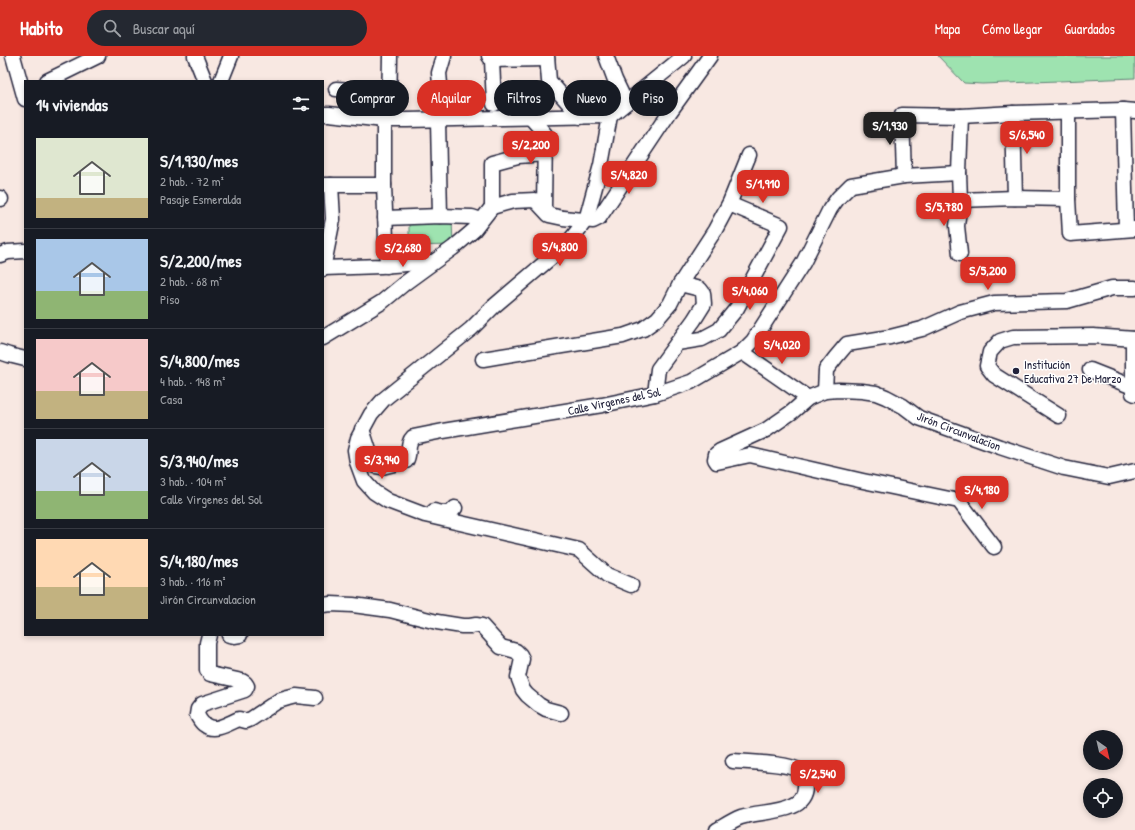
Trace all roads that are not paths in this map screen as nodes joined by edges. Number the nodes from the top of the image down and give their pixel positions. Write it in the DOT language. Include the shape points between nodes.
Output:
graph roads {
  1 [pos="13,56"];
  2 [pos="98,56"];
  3 [pos="195,56"];
  4 [pos="231,56"];
  5 [pos="390,56"];
  6 [pos="444,56"];
  7 [pos="606,56"];
  8 [pos="684,56"];
  9 [pos="710,56"];
  10 [pos="490,58"];
  11 [pos="547,58"];
  12 [pos="49,80"];
  13 [pos="206,80"];
  14 [pos="221,80"];
  15 [pos="389,80"];
  16 [pos="440,80"];
  17 [pos="24,95"];
  18 [pos="626,103"];
  19 [pos="494,104"];
  20 [pos="621,107"];
  21 [pos="1129,111"];
  22 [pos="1068,112"];
  23 [pos="1013,113"];
  24 [pos="324,114"];
  25 [pos="336,114"];
  26 [pos="386,116"];
  27 [pos="403,116"];
  28 [pos="610,116"];
  29 [pos="961,116"];
  30 [pos="582,117"];
  31 [pos="531,118"];
  32 [pos="438,120"];
  33 [pos="545,154"];
  34 [pos="749,155"];
  35 [pos="959,173"];
  36 [pos="904,176"];
  37 [pos="327,185"];
  38 [pos="384,186"];
  39 [pos="1015,198"];
  40 [pos="1068,199"];
  41 [pos="960,200"];
  42 [pos="734,206"];
  43 [pos="492,207"];
  44 [pos="544,208"];
  45 [pos="440,216"];
  46 [pos="385,218"];
  47 [pos="481,220"];
  48 [pos="586,220"];
  49 [pos="1130,229"];
  50 [pos="24,252"];
  51 [pos="960,254"];
  52 [pos="0,255"];
  53 [pos="433,262"];
  54 [pos="324,263"];
  55 [pos="387,266"];
  56 [pos="324,268"];
  57 [pos="680,284"];
  58 [pos="1135,288"];
  59 [pos="324,337"];
  60 [pos="1134,339"];
  61 [pos="677,343"];
  62 [pos="0,352"];
  63 [pos="742,352"];
  64 [pos="24,359"];
  65 [pos="483,359"];
  66 [pos="1090,370"];
  67 [pos="1134,390"];
  68 [pos="825,391"];
  69 [pos="655,394"];
  70 [pos="808,398"];
  71 [pos="1059,416"];
  72 [pos="362,429"];
  73 [pos="1135,471"];
  74 [pos="455,508"];
  75 [pos="425,515"];
  76 [pos="994,547"];
  77 [pos="631,585"];
  78 [pos="324,605"];
  79 [pos="209,636"];
  80 [pos="315,698"];
  81 [pos="561,713"];
  82 [pos="733,761"];
  83 [pos="716,830"];
  1 -- 17 [label="street"];
  2 -- 12 [label="street"];
  3 -- 13 [label="street"];
  4 -- 14 [label="street"];
  5 -- 15 [label="street"];
  6 -- 16 [label="street"];
  7 -- 18 [label="street"];
  8 -- 18 [label="street"];
  9 -- 48 [label="street" via="669,112 599,218 593,221"];
  10 -- 11 [label="street"];
  10 -- 19 [label="street"];
  11 -- 30 [label="street" via="549,80"];
  18 -- 20 [label="street"];
  21 -- 22 [label="street"];
  21 -- 49 [label="street"];
  22 -- 23 [label="street"];
  22 -- 40 [label="street"];
  23 -- 29 [label="street"];
  23 -- 39 [label="street"];
  24 -- 25 [label="street"];
  26 -- 38 [label="street"];
  27 -- 32 [label="street"];
  28 -- 30 [label="street"];
  28 -- 48 [label="street" via="601,165"];
  29 -- 35 [label="street"];
  29 -- 36 [label="street" via="902,115"];
  30 -- 31 [label="street"];
  31 -- 32 [label="street"];
  31 -- 33 [label="street" via="545,134"];
  32 -- 45 [label="street"];
  33 -- 43 [label="street" via="518,156 492,163"];
  33 -- 44 [label="street"];
  34 -- 57 [label="street" via="730,202"];
  35 -- 36 [label="street, Calle Virgenes del Sol"];
  35 -- 41 [label="street"];
  36 -- 63 [label="street, Calle Virgenes del Sol" via="851,185 838,198 803,263 753,341"];
  37 -- 38 [label="street"];
  37 -- 54 [label="street" via="333,219"];
  38 -- 46 [label="street"];
  39 -- 40 [label="street"];
  39 -- 41 [label="street"];
  40 -- 49 [label="street" via="1070,234"];
  41 -- 51 [label="street" via="957,226"];
  42 -- 61 [label="street" via="781,226 737,308 719,330 702,339"];
  43 -- 44 [label="street" via="512,201 535,200"];
  43 -- 47 [label="street"];
  44 -- 48 [label="street" via="549,215"];
  45 -- 46 [label="street"];
  45 -- 47 [label="street" via="472,217"];
  46 -- 55 [label="street"];
  47 -- 53 [label="street" via="474,230"];
  48 -- 72 [label="street" via="568,243 471,329 384,399"];
  50 -- 52 [label="street"];
  53 -- 55 [label="street"];
  53 -- 59 [label="street" via="382,302"];
  55 -- 56 [label="street"];
  57 -- 61 [label="street" via="700,289 704,304"];
  57 -- 65 [label="street" via="670,304 657,319 643,329 623,336"];
  58 -- 68 [label="street" via="1112,288 1067,301 994,303 960,312 922,329 847,344 826,370"];
  60 -- 67 [label="street"];
  60 -- 71 [label="street" via="1093,336 1013,337 1000,341 990,352 987,366 994,375"];
  61 -- 69 [label="street" via="658,369"];
  62 -- 64 [label="street"];
  63 -- 69 [label="street, Calle Virgenes del Sol" via="690,382"];
  63 -- 70 [label="street"];
  66 -- 67 [label="street"];
  68 -- 70 [label="street, Jirón Circunvalacion"];
  68 -- 73 [label="street, Jirón Circunvalacion" via="876,393 903,406 919,418 1064,468 1109,477"];
  69 -- 72 [label="street, Calle Virgenes del Sol" via="602,406 413,437 410,439 409,456 406,461 382,467 376,466 372,460"];
  70 -- 76 [label="street, Jirón Circunvalacion" via="766,430 720,451 715,459 722,462 750,456 959,501"];
  72 -- 75 [label="street" via="354,450 364,481 374,492 388,501"];
  74 -- 75 [label="street" via="452,512 445,513 432,510"];
  75 -- 77 [label="street" via="579,550 606,575"];
  78 -- 81 [label="street" via="343,604 390,610 436,622 482,626 501,647 516,651 520,655 522,659 518,677 527,695 539,705"];
  79 -- 80 [label="street" via="207,670 210,674 242,682 247,686 245,690 202,704 197,715 209,728 216,729 239,719 246,721 278,701 288,698"];
  82 -- 83 [label="street" via="796,768 805,777 806,789 803,797 792,806 740,818"];
}
